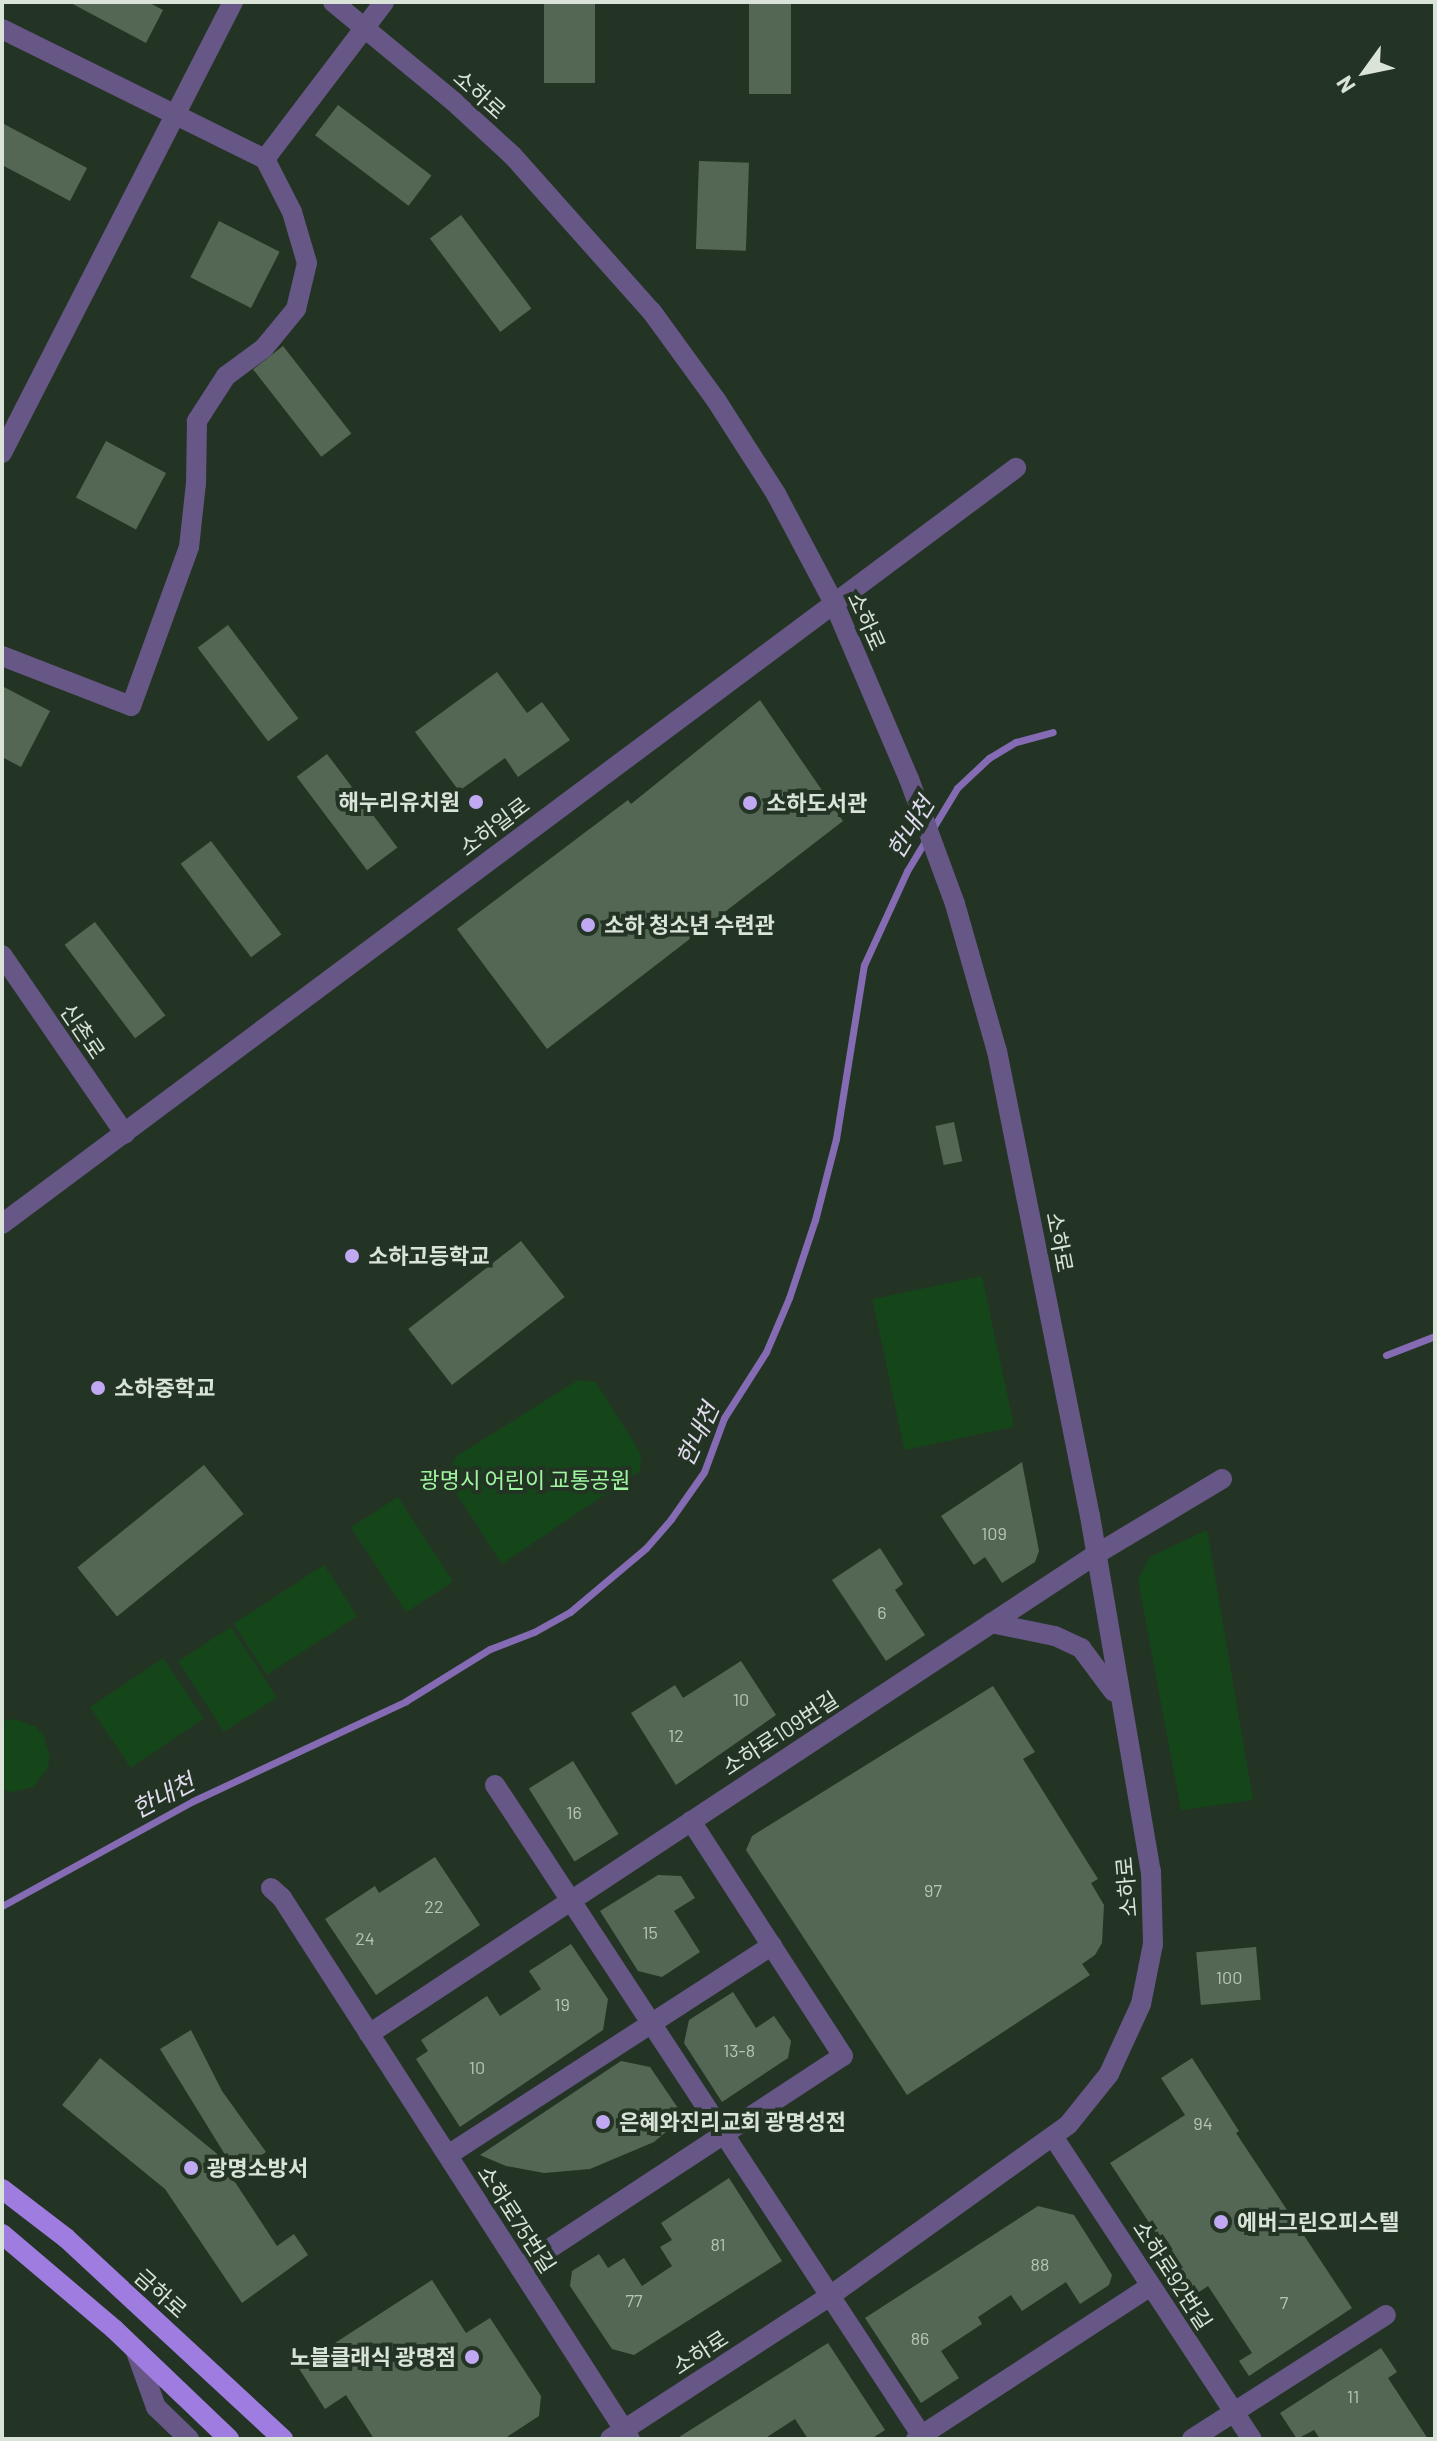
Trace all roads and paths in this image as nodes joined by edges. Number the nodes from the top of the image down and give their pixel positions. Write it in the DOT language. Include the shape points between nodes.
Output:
graph roads {
  1 [pos="233,2"];
  2 [pos="333,2"];
  3 [pos="384,2"];
  4 [pos="364,25"];
  5 [pos="2,29"];
  6 [pos="177,116"];
  7 [pos="265,159"];
  8 [pos="2,453"];
  9 [pos="1016,468"];
  10 [pos="833,601"];
  11 [pos="2,656"];
  12 [pos="2,955"];
  13 [pos="125,1134"];
  14 [pos="2,1224"];
  15 [pos="1222,1479"];
  16 [pos="1095,1555"];
  17 [pos="991,1623"];
  18 [pos="1120,1703"];
  19 [pos="495,1785"];
  20 [pos="691,1821"];
  21 [pos="271,1888"];
  22 [pos="571,1901"];
  23 [pos="772,1945"];
  24 [pos="651,2023"];
  25 [pos="369,2034"];
  26 [pos="724,2134"];
  27 [pos="1054,2138"];
  28 [pos="448,2155"];
  29 [pos="2,2189"];
  30 [pos="2,2234"];
  31 [pos="520,2268"];
  32 [pos="1151,2286"];
  33 [pos="830,2296"];
  34 [pos="1386,2315"];
  35 [pos="135,2349"];
  36 [pos="1234,2412"];
  37 [pos="621,2436"];
  38 [pos="920,2438"];
  39 [pos="189,2439"];
  40 [pos="229,2439"];
  41 [pos="283,2439"];
  42 [pos="1192,2439"];
  43 [pos="1252,2439"];
  1 -- 6 [label="street"];
  2 -- 4 [label="street, 소하로"];
  3 -- 4 [label="street"];
  4 -- 7 [label="street"];
  4 -- 10 [label="street, 소하로" via="512,155 652,312 776,494"];
  5 -- 6 [label="street"];
  6 -- 7 [label="street"];
  6 -- 8 [label="street"];
  7 -- 11 [label="street" via="292,212 307,263 296,309 264,348 226,376 197,421 189,547 131,706"];
  9 -- 10 [label="street, 소하일로"];
  10 -- 13 [label="street, 소하일로"];
  10 -- 16 [label="street, 소하로" via="909,779 955,904 997,1051"];
  12 -- 13 [label="street, 신촌로"];
  13 -- 14 [label="street, 소하일로"];
  15 -- 16 [label="street, 소하로109번길"];
  16 -- 17 [label="street, 소하로109번길"];
  16 -- 18 [label="street, 소하로"];
  17 -- 18 [label="street" via="1055,1636 1081,1648"];
  17 -- 20 [label="street, 소하로109번길"];
  18 -- 27 [label="street, 소하로" via="1151,1871 1153,1944 1141,2004 1126,2043 1090,2101"];
  19 -- 22 [label="street"];
  20 -- 22 [label="street, 소하로109번길"];
  20 -- 23 [label="street"];
  21 -- 25 [label="street, 소하로75번길"];
  22 -- 24 [label="street"];
  22 -- 25 [label="street, 소하로109번길"];
  23 -- 24 [label="street"];
  23 -- 26 [label="street" via="843,2056"];
  24 -- 26 [label="street"];
  24 -- 28 [label="street"];
  25 -- 28 [label="street, 소하로75번길"];
  26 -- 31 [label="street"];
  26 -- 33 [label="street"];
  27 -- 32 [label="street, 소하로92번길"];
  27 -- 33 [label="street, 소하로"];
  28 -- 31 [label="street, 소하로75번길"];
  29 -- 41 [label="main road, 금하로" via="66,2238"];
  30 -- 35 [label="main road"];
  31 -- 37 [label="street, 소하로75번길"];
  32 -- 36 [label="street, 소하로92번길"];
  32 -- 38 [label="street"];
  33 -- 37 [label="street, 소하로"];
  33 -- 38 [label="street"];
  34 -- 36 [label="street"];
  35 -- 39 [label="street" via="156,2407"];
  35 -- 40 [label="main road"];
  36 -- 42 [label="street"];
  36 -- 43 [label="street, 소하로92번길"];
}
